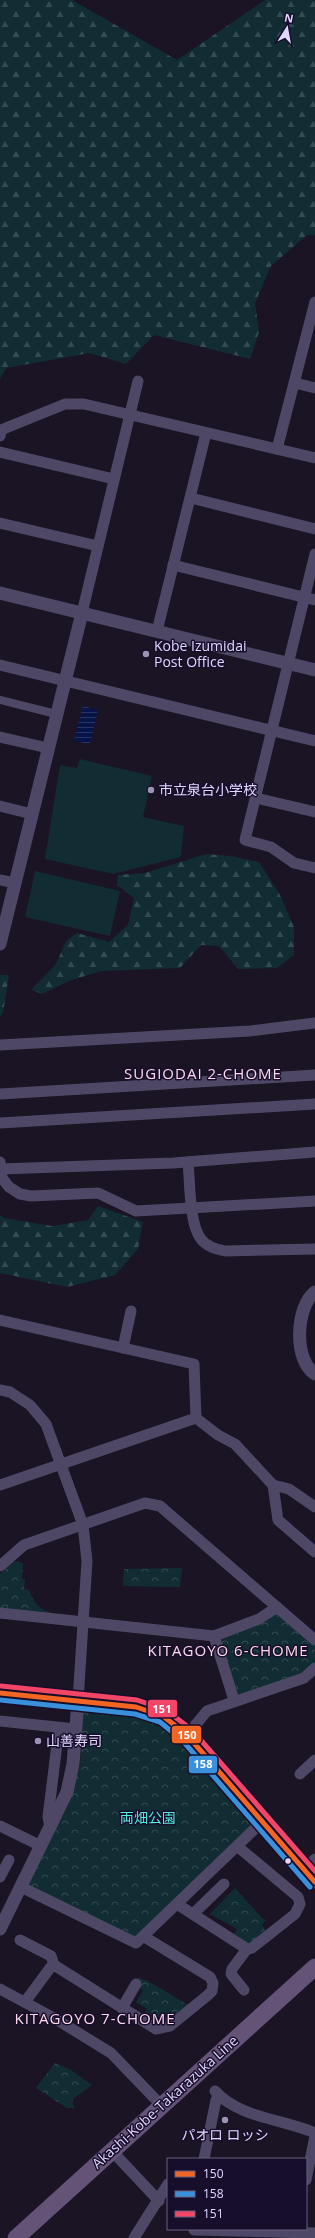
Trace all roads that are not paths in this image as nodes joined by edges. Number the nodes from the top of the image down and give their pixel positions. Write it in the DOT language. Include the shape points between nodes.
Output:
graph roads {
  1 [pos="315,302"];
  2 [pos="313,314"];
  3 [pos="138,381"];
  4 [pos="295,383"];
  5 [pos="315,388"];
  6 [pos="130,415"];
  7 [pos="206,433"];
  8 [pos="0,436"];
  9 [pos="277,449"];
  10 [pos="0,452"];
  11 [pos="315,458"];
  12 [pos="114,479"];
  13 [pos="190,498"];
  14 [pos="0,523"];
  15 [pos="315,529"];
  16 [pos="98,546"];
  17 [pos="315,554"];
  18 [pos="173,565"];
  19 [pos="0,594"];
  20 [pos="310,599"];
  21 [pos="82,613"];
  22 [pos="157,631"];
  23 [pos="288,664"];
  24 [pos="0,665"];
  25 [pos="315,670"];
  26 [pos="64,681"];
  27 [pos="0,700"];
  28 [pos="56,714"];
  29 [pos="271,730"];
  30 [pos="0,737"];
  31 [pos="315,741"];
  32 [pos="48,748"];
  33 [pos="256,798"];
  34 [pos="0,806"];
  35 [pos="315,812"];
  36 [pos="32,814"];
  37 [pos="315,868"];
  38 [pos="0,880"];
  39 [pos="15,883"];
  40 [pos="0,944"];
  41 [pos="315,1023"];
  42 [pos="0,1046"];
  43 [pos="315,1075"];
  44 [pos="0,1094"];
  45 [pos="315,1104"];
  46 [pos="0,1123"];
  47 [pos="315,1152"];
  48 [pos="188,1162"];
  49 [pos="0,1165"];
  50 [pos="315,1200"];
  51 [pos="193,1207"];
  52 [pos="315,1248"];
  53 [pos="315,1292"];
  54 [pos="131,1311"];
  55 [pos="0,1320"];
  56 [pos="123,1348"];
  57 [pos="315,1374"];
  58 [pos="0,1390"];
  59 [pos="196,1418"];
  60 [pos="62,1464"];
  61 [pos="0,1485"];
  62 [pos="273,1485"];
  63 [pos="315,1507"];
  64 [pos="83,1525"];
  65 [pos="315,1552"];
  66 [pos="0,1566"];
  67 [pos="277,1607"];
  68 [pos="0,1613"];
  69 [pos="82,1622"];
  70 [pos="214,1636"];
  71 [pos="315,1640"];
  72 [pos="315,1668"];
  73 [pos="0,1693"];
  74 [pos="234,1700"];
  75 [pos="78,1701"];
  76 [pos="0,1721"];
  77 [pos="59,1728"];
  78 [pos="75,1729"];
  79 [pos="187,1735"];
  80 [pos="315,1760"];
  81 [pos="300,1774"];
  82 [pos="263,1821"];
  83 [pos="0,1826"];
  84 [pos="50,1827"];
  85 [pos="41,1846"];
  86 [pos="237,1846"];
  87 [pos="315,1859"];
  88 [pos="9,1860"];
  89 [pos="304,1868"];
  90 [pos="0,1877"];
  91 [pos="315,1882"];
  92 [pos="224,1884"];
  93 [pos="21,1887"];
  94 [pos="177,1904"];
  95 [pos="193,1914"];
  96 [pos="0,1929"];
  97 [pos="143,1936"];
  98 [pos="20,1940"];
  99 [pos="247,1949"];
  100 [pos="54,1965"];
  101 [pos="315,1967"];
  102 [pos="136,1984"];
  103 [pos="0,1989"];
  104 [pos="244,1990"];
  105 [pos="25,2002"];
  106 [pos="122,2008"];
  107 [pos="161,2105"];
  108 [pos="315,2133"];
  109 [pos="315,2136"];
  110 [pos="112,2151"];
  111 [pos="204,2158"];
  112 [pos="307,2175"];
  113 [pos="167,2186"];
  114 [pos="159,2201"];
  115 [pos="215,2230"];
  116 [pos="298,2234"];
  117 [pos="315,2234"];
  118 [pos="16,2238"];
  119 [pos="134,2238"];
  1 -- 2 [label="street"];
  2 -- 4 [label="street"];
  3 -- 6 [label="street"];
  4 -- 5 [label="street"];
  4 -- 9 [label="street"];
  6 -- 7 [label="street"];
  6 -- 8 [label="street" via="84,404 65,404 2,430"];
  6 -- 12 [label="street"];
  7 -- 9 [label="street"];
  7 -- 13 [label="street"];
  9 -- 11 [label="street"];
  10 -- 12 [label="street"];
  12 -- 16 [label="street"];
  13 -- 15 [label="street"];
  13 -- 18 [label="street"];
  14 -- 16 [label="street"];
  16 -- 21 [label="street"];
  17 -- 20 [label="street"];
  18 -- 20 [label="street"];
  18 -- 22 [label="street"];
  19 -- 21 [label="street"];
  20 -- 23 [label="street"];
  21 -- 22 [label="street"];
  21 -- 26 [label="street"];
  22 -- 23 [label="street"];
  23 -- 25 [label="street"];
  23 -- 29 [label="street"];
  24 -- 26 [label="street"];
  26 -- 28 [label="street"];
  26 -- 29 [label="street"];
  27 -- 28 [label="street"];
  28 -- 32 [label="street"];
  29 -- 31 [label="street"];
  29 -- 33 [label="street"];
  30 -- 32 [label="street"];
  32 -- 36 [label="street"];
  33 -- 35 [label="street"];
  33 -- 37 [label="street" via="245,840 271,847 294,863"];
  34 -- 36 [label="street"];
  36 -- 39 [label="street"];
  38 -- 39 [label="street"];
  39 -- 40 [label="street"];
  41 -- 42 [label="street" via="250,1031"];
  43 -- 44 [label="street"];
  45 -- 46 [label="street"];
  47 -- 48 [label="street"];
  48 -- 49 [label="street"];
  48 -- 51 [label="street"];
  49 -- 51 [label="street" via="2,1178 9,1187 20,1194 31,1196 98,1193 136,1211"];
  50 -- 51 [label="street"];
  51 -- 52 [label="street" via="200,1238 214,1249 225,1252"];
  53 -- 57 [label="street" via="304,1306 300,1323 300,1342 304,1360"];
  54 -- 56 [label="street"];
  55 -- 56 [label="street"];
  56 -- 59 [label="street" via="194,1364"];
  58 -- 60 [label="street" via="10,1392 34,1409 46,1424"];
  59 -- 60 [label="street"];
  59 -- 62 [label="street" via="235,1444"];
  60 -- 61 [label="street"];
  60 -- 64 [label="street"];
  62 -- 63 [label="street" via="289,1489"];
  62 -- 65 [label="street" via="278,1520"];
  64 -- 66 [label="street" via="24,1545"];
  64 -- 67 [label="street" via="145,1503 160,1506"];
  64 -- 69 [label="street" via="87,1561"];
  67 -- 70 [label="street" via="259,1619"];
  67 -- 71 [label="street"];
  68 -- 69 [label="street"];
  69 -- 70 [label="street"];
  69 -- 75 [label="street"];
  70 -- 74 [label="street"];
  72 -- 74 [label="street" via="304,1678"];
  73 -- 75 [label="street"];
  74 -- 79 [label="street" via="207,1711"];
  75 -- 78 [label="street"];
  75 -- 79 [label="street" via="145,1710 162,1716"];
  76 -- 77 [label="street"];
  77 -- 78 [label="street"];
  77 -- 84 [label="street" via="48,1817"];
  78 -- 84 [label="street" via="73,1764 67,1792"];
  79 -- 82 [label="street"];
  80 -- 81 [label="street"];
  82 -- 86 [label="street"];
  82 -- 89 [label="street"];
  83 -- 85 [label="street"];
  84 -- 85 [label="street"];
  85 -- 93 [label="street"];
  86 -- 94 [label="street"];
  86 -- 99 [label="street" via="292,1891 300,1904 295,1914 252,1948"];
  87 -- 89 [label="street"];
  88 -- 90 [label="street"];
  89 -- 91 [label="street"];
  92 -- 95 [label="street"];
  93 -- 96 [label="street"];
  93 -- 97 [label="street" via="136,1943"];
  94 -- 95 [label="street"];
  94 -- 97 [label="street"];
  95 -- 99 [label="street"];
  97 -- 106 [label="street" via="210,1977 214,1983 212,1990 166,2028 156,2029"];
  98 -- 100 [label="street" via="51,1956"];
  99 -- 104 [label="street" via="231,1974"];
  100 -- 105 [label="street"];
  100 -- 106 [label="street"];
  101 -- 107 [label="main road, Akashi-Kobe-Takarazuka Line"];
  102 -- 106 [label="street"];
  103 -- 105 [label="street"];
  105 -- 107 [label="street" via="110,2052"];
  107 -- 110 [label="main road, Akashi-Kobe-Takarazuka Line"];
  108 -- 111 [label="street" via="296,2124 256,2116 226,2102 217,2093"];
  109 -- 112 [label="street"];
  110 -- 114 [label="street"];
  110 -- 118 [label="main road, Akashi-Kobe-Takarazuka Line"];
  113 -- 114 [label="street"];
  114 -- 119 [label="street"];
  115 -- 116 [label="street"];
  116 -- 117 [label="street"];
}
